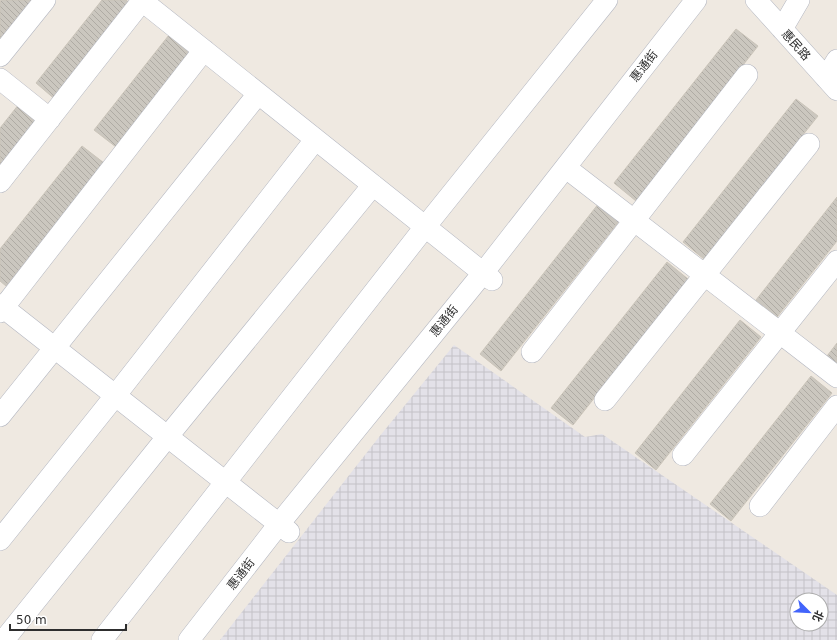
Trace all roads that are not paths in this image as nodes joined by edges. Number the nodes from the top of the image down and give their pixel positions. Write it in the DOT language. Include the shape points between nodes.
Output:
graph roads {
  1 [pos="45,0"];
  2 [pos="606,0"];
  3 [pos="696,0"];
  4 [pos="708,0"];
  5 [pos="756,0"];
  6 [pos="799,0"];
  7 [pos="142,1"];
  8 [pos="782,29"];
  9 [pos="204,50"];
  10 [pos="0,56"];
  11 [pos="837,60"];
  12 [pos="747,75"];
  13 [pos="0,79"];
  14 [pos="832,84"];
  15 [pos="258,94"];
  16 [pos="50,119"];
  17 [pos="315,140"];
  18 [pos="809,144"];
  19 [pos="574,174"];
  20 [pos="0,182"];
  21 [pos="373,185"];
  22 [pos="634,221"];
  23 [pos="425,227"];
  24 [pos="837,261"];
  25 [pos="705,275"];
  26 [pos="487,277"];
  27 [pos="1,308"];
  28 [pos="780,333"];
  29 [pos="54,348"];
  30 [pos="532,352"];
  31 [pos="837,377"];
  32 [pos="115,396"];
  33 [pos="605,400"];
  34 [pos="837,406"];
  35 [pos="0,416"];
  36 [pos="168,436"];
  37 [pos="683,455"];
  38 [pos="226,482"];
  39 [pos="760,506"];
  40 [pos="284,528"];
  41 [pos="0,540"];
  42 [pos="4,640"];
  43 [pos="102,640"];
  44 [pos="189,640"];
  45 [pos="204,640"];
  1 -- 10 [label="street"];
  2 -- 23 [label="street"];
  3 -- 26 [label="street, 惠通街"];
  4 -- 19 [label="street, 惠通街"];
  5 -- 8 [label="street, 惠民路"];
  6 -- 8 [label="street"];
  7 -- 9 [label="street"];
  7 -- 16 [label="street"];
  8 -- 14 [label="street, 惠民路"];
  9 -- 15 [label="street"];
  9 -- 27 [label="street"];
  11 -- 14 [label="street"];
  12 -- 22 [label="street"];
  13 -- 16 [label="street"];
  15 -- 17 [label="street"];
  15 -- 29 [label="street"];
  16 -- 20 [label="street"];
  17 -- 21 [label="street"];
  17 -- 32 [label="street"];
  18 -- 25 [label="street"];
  19 -- 22 [label="street"];
  19 -- 26 [label="street, 惠通街"];
  21 -- 23 [label="street"];
  21 -- 36 [label="street"];
  22 -- 25 [label="street"];
  22 -- 30 [label="street"];
  23 -- 26 [label="street"];
  23 -- 38 [label="street"];
  24 -- 28 [label="street"];
  25 -- 28 [label="street"];
  25 -- 33 [label="street"];
  26 -- 40 [label="street, 惠通街"];
  27 -- 29 [label="street"];
  28 -- 31 [label="street"];
  28 -- 37 [label="street"];
  29 -- 32 [label="street"];
  29 -- 35 [label="street"];
  32 -- 36 [label="street"];
  32 -- 41 [label="street"];
  34 -- 39 [label="street"];
  36 -- 38 [label="street"];
  36 -- 42 [label="street"];
  38 -- 40 [label="street"];
  38 -- 43 [label="street"];
  40 -- 44 [label="street, 惠通街"];
  40 -- 45 [label="street, 惠通街"];
}
